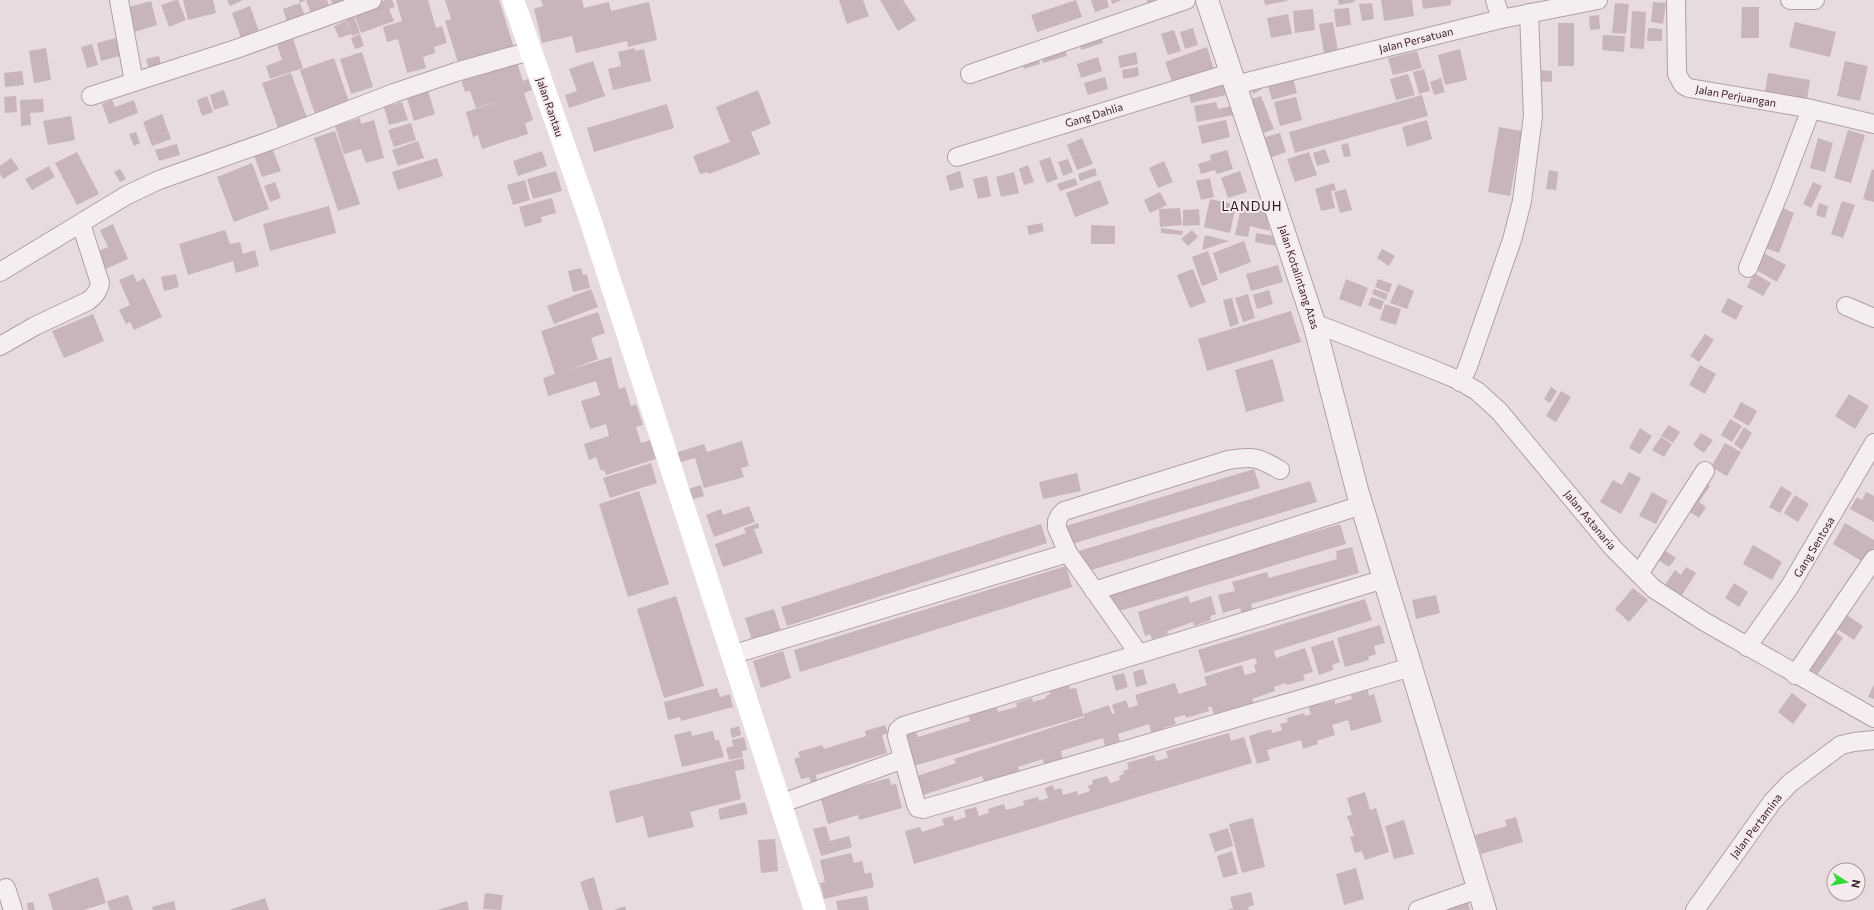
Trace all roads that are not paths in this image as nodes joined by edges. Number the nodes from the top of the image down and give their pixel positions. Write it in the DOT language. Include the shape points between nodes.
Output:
graph roads {
  1 [pos="119,0"];
  2 [pos="372,0"];
  3 [pos="513,0"];
  4 [pos="1186,0"];
  5 [pos="1207,0"];
  6 [pos="1496,0"];
  7 [pos="1598,0"];
  8 [pos="1676,0"];
  9 [pos="1790,0"];
  10 [pos="1815,0"];
  11 [pos="1529,13"];
  12 [pos="1501,19"];
  13 [pos="530,51"];
  14 [pos="970,74"];
  15 [pos="1233,79"];
  16 [pos="134,82"];
  17 [pos="91,96"];
  18 [pos="1811,109"];
  19 [pos="1874,124"];
  20 [pos="957,157"];
  21 [pos="81,224"];
  22 [pos="1748,268"];
  23 [pos="0,272"];
  24 [pos="1846,306"];
  25 [pos="1874,318"];
  26 [pos="1314,323"];
  27 [pos="0,346"];
  28 [pos="1460,382"];
  29 [pos="1874,443"];
  30 [pos="1280,470"];
  31 [pos="1704,471"];
  32 [pos="1360,497"];
  33 [pos="1068,553"];
  34 [pos="1874,559"];
  35 [pos="1639,574"];
  36 [pos="1384,579"];
  37 [pos="1094,591"];
  38 [pos="1747,647"];
  39 [pos="1139,654"];
  40 [pos="731,655"];
  41 [pos="1411,667"];
  42 [pos="1795,675"];
  43 [pos="1874,718"];
  44 [pos="1874,740"];
  45 [pos="903,759"];
  46 [pos="780,804"];
  47 [pos="6,888"];
  48 [pos="1478,889"];
  49 [pos="12,910"];
  50 [pos="814,910"];
  51 [pos="1418,910"];
  52 [pos="1485,910"];
  53 [pos="1695,910"];
  1 -- 16 [label="street"];
  2 -- 16 [label="street" via="236,49"];
  3 -- 13 [label="main road, Jalan Rantau"];
  4 -- 14 [label="street"];
  5 -- 15 [label="street, Jalan Kotalintang Atas"];
  6 -- 12 [label="street"];
  7 -- 11 [label="street, Jalan Persatuan"];
  8 -- 18 [label="street, Jalan Perjuangan" via="1677,74 1683,85"];
  9 -- 10 [label="street"];
  11 -- 12 [label="street, Jalan Persatuan"];
  11 -- 28 [label="street" via="1533,116 1522,201 1512,240 1467,369"];
  12 -- 15 [label="street, Jalan Persatuan"];
  13 -- 21 [label="street" via="401,91 159,180 127,195"];
  13 -- 40 [label="main road, Jalan Rantau" via="588,213"];
  15 -- 20 [label="street, Gang Dahlia"];
  15 -- 26 [label="street, Jalan Kotalintang Atas"];
  16 -- 17 [label="street"];
  18 -- 19 [label="street, Jalan Perjuangan"];
  18 -- 22 [label="street"];
  21 -- 23 [label="street"];
  21 -- 27 [label="street" via="100,288 88,301"];
  24 -- 25 [label="street"];
  26 -- 28 [label="street, Jalan Astanaria"];
  26 -- 32 [label="street, Jalan Kotalintang Atas"];
  28 -- 35 [label="street, Jalan Astanaria" via="1477,392 1499,411 1613,548"];
  29 -- 38 [label="street, Gang Sentosa" via="1798,574"];
  30 -- 33 [label="street" via="1262,459 1250,457 1228,460 1064,511 1057,521 1057,528"];
  31 -- 35 [label="street"];
  32 -- 36 [label="street, Jalan Kotalintang Atas"];
  32 -- 37 [label="street"];
  33 -- 37 [label="street"];
  33 -- 40 [label="street"];
  34 -- 42 [label="street"];
  35 -- 38 [label="street, Jalan Astanaria" via="1654,589"];
  36 -- 39 [label="street"];
  36 -- 41 [label="street, Jalan Kotalintang Atas"];
  37 -- 39 [label="street"];
  38 -- 42 [label="street, Jalan Astanaria"];
  39 -- 45 [label="street" via="903,726 898,730 897,736"];
  40 -- 46 [label="main road, Jalan Rantau"];
  41 -- 45 [label="street" via="923,809 918,808 916,804"];
  41 -- 48 [label="street, Jalan Kotalintang Atas"];
  42 -- 43 [label="street, Jalan Astanaria"];
  44 -- 53 [label="street, Jalan Pertamina" via="1841,745 1790,783 1772,802"];
  45 -- 46 [label="street"];
  46 -- 50 [label="main road, Jalan Rantau"];
  47 -- 49 [label="street"];
  48 -- 51 [label="street"];
  48 -- 52 [label="street, Jalan Kotalintang Atas"];
}
